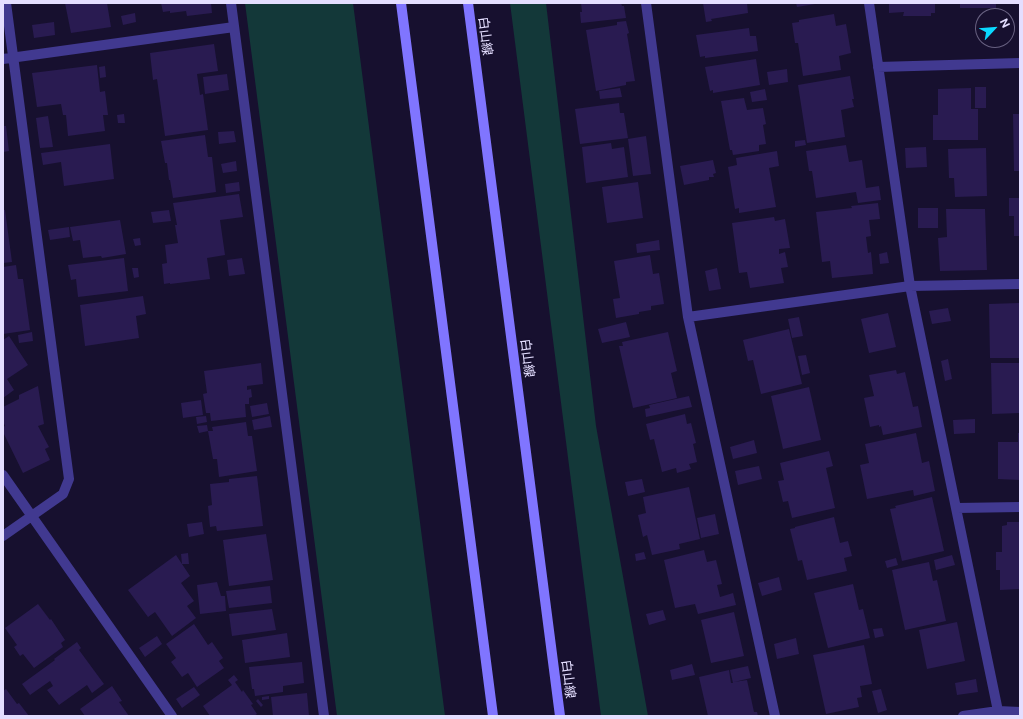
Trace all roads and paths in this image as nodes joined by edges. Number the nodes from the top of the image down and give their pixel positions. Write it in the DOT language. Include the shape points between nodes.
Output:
graph roads {
  1 [pos="6,3"];
  2 [pos="231,3"];
  3 [pos="401,3"];
  4 [pos="468,3"];
  5 [pos="646,3"];
  6 [pos="869,3"];
  7 [pos="234,27"];
  8 [pos="8,58"];
  9 [pos="1020,64"];
  10 [pos="878,67"];
  11 [pos="1020,284"];
  12 [pos="910,286"];
  13 [pos="688,317"];
  14 [pos="3,475"];
  15 [pos="1020,507"];
  16 [pos="956,508"];
  17 [pos="32,516"];
  18 [pos="3,536"];
  19 [pos="998,711"];
  20 [pos="1020,712"];
  21 [pos="172,716"];
  22 [pos="324,716"];
  23 [pos="493,716"];
  24 [pos="560,716"];
  25 [pos="775,716"];
  26 [pos="963,716"];
  1 -- 8 [label="street"];
  2 -- 7 [label="street"];
  3 -- 23 [label="street"];
  4 -- 24 [label="street, 白山線"];
  5 -- 13 [label="street"];
  6 -- 10 [label="street"];
  7 -- 8 [label="street"];
  7 -- 22 [label="street"];
  8 -- 17 [label="street" via="69,479 63,494"];
  9 -- 10 [label="street"];
  10 -- 12 [label="street"];
  11 -- 12 [label="street"];
  12 -- 13 [label="street"];
  12 -- 16 [label="street"];
  13 -- 25 [label="street"];
  14 -- 17 [label="street"];
  15 -- 16 [label="street"];
  16 -- 19 [label="street"];
  17 -- 18 [label="street"];
  17 -- 21 [label="street"];
  19 -- 20 [label="street"];
  19 -- 26 [label="street"];
}
